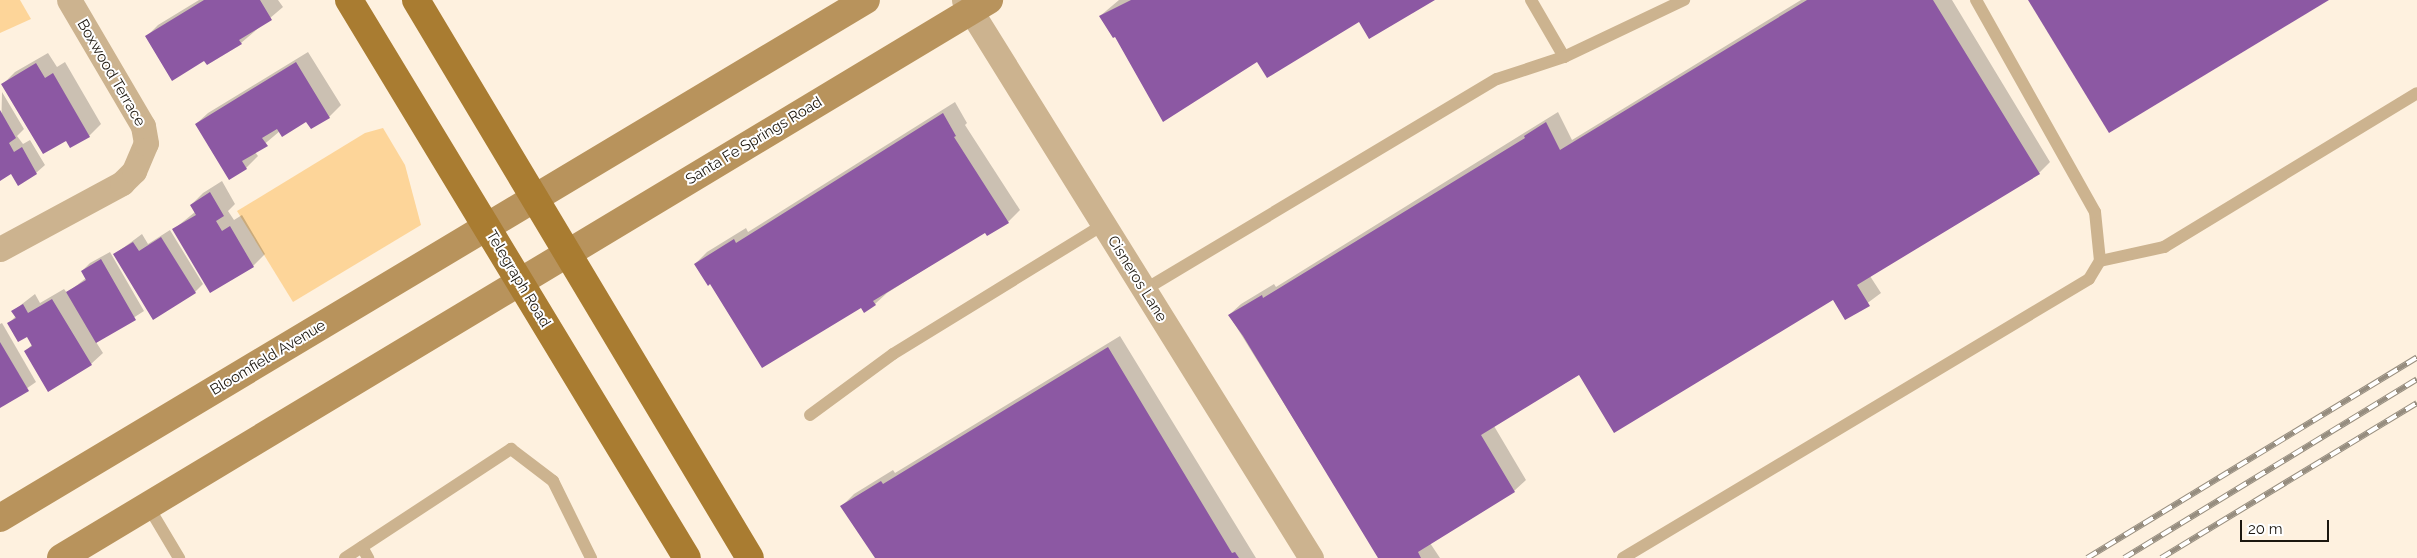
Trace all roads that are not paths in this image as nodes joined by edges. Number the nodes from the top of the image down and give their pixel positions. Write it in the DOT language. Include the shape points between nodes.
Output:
graph roads {
  1 [pos="69,0"];
  2 [pos="349,0"];
  3 [pos="416,0"];
  4 [pos="866,0"];
  5 [pos="1531,0"];
  6 [pos="1684,0"];
  7 [pos="1976,0"];
  8 [pos="974,4"];
  9 [pos="1564,57"];
  10 [pos="2417,93"];
  11 [pos="535,196"];
  12 [pos="1103,224"];
  13 [pos="486,226"];
  14 [pos="0,249"];
  15 [pos="569,252"];
  16 [pos="2100,261"];
  17 [pos="520,282"];
  18 [pos="1144,290"];
  19 [pos="810,415"];
  20 [pos="148,506"];
  21 [pos="0,518"];
  22 [pos="365,552"];
  23 [pos="61,558"];
  24 [pos="179,558"];
  25 [pos="345,558"];
  26 [pos="591,558"];
  27 [pos="687,558"];
  28 [pos="750,558"];
  29 [pos="1311,558"];
  30 [pos="1623,558"];
  1 -- 14 [label="street, Boxwood Terrace" via="144,126 146,143 134,171 122,183"];
  2 -- 13 [label="main road, Telegraph Road"];
  3 -- 11 [label="main road"];
  4 -- 11 [label="main road"];
  5 -- 9 [label="lane"];
  6 -- 9 [label="lane"];
  7 -- 16 [label="lane" via="2095,212"];
  8 -- 12 [label="street, Cisneros Lane"];
  8 -- 15 [label="main road, Santa Fe Springs Road"];
  9 -- 18 [label="lane" via="1497,79"];
  10 -- 16 [label="lane" via="2164,247"];
  11 -- 13 [label="main road, Bloomfield Avenue"];
  11 -- 15 [label="main road"];
  12 -- 18 [label="street, Cisneros Lane"];
  12 -- 19 [label="lane" via="893,354"];
  13 -- 17 [label="main road, Telegraph Road"];
  13 -- 21 [label="main road, Bloomfield Avenue"];
  15 -- 17 [label="main road, Santa Fe Springs Road"];
  15 -- 28 [label="main road"];
  16 -- 30 [label="lane" via="2089,279"];
  17 -- 20 [label="main road"];
  17 -- 27 [label="main road, Telegraph Road"];
  18 -- 29 [label="street, Cisneros Lane"];
  20 -- 23 [label="main road"];
  20 -- 24 [label="lane"];
  22 -- 25 [label="lane"];
  22 -- 26 [label="lane" via="512,449 553,481"];
}
